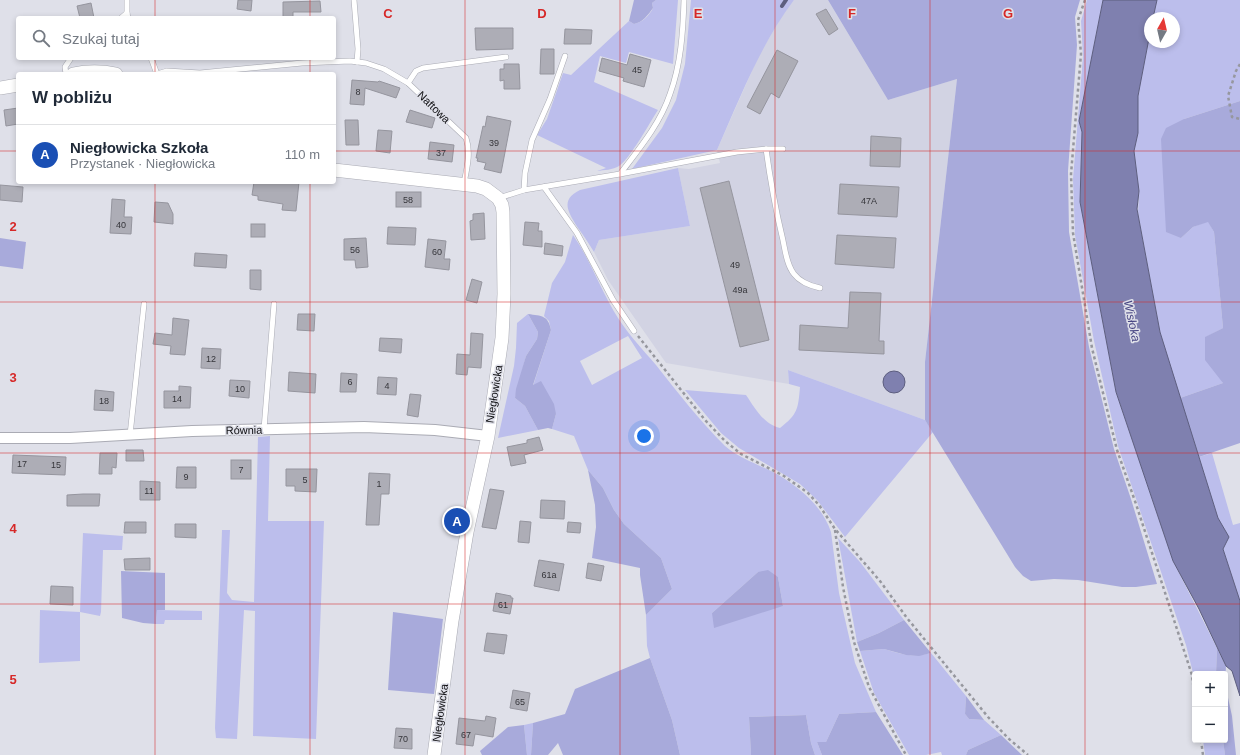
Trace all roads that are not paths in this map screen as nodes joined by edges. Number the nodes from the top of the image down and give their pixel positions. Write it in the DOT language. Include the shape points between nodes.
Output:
graph roads {
  1 [pos="127,0"];
  2 [pos="354,0"];
  3 [pos="684,0"];
  4 [pos="127,16"];
  5 [pos="566,56"];
  6 [pos="506,57"];
  7 [pos="70,60"];
  8 [pos="152,60"];
  9 [pos="357,62"];
  10 [pos="66,72"];
  11 [pos="82,72"];
  12 [pos="104,72"];
  13 [pos="156,72"];
  14 [pos="164,72"];
  15 [pos="184,72"];
  16 [pos="210,72"];
  17 [pos="408,83"];
  18 [pos="16,85"];
  19 [pos="0,88"];
  20 [pos="766,149"];
  21 [pos="783,149"];
  22 [pos="336,170"];
  23 [pos="620,174"];
  24 [pos="464,184"];
  25 [pos="544,187"];
  26 [pos="524,190"];
  27 [pos="498,198"];
  28 [pos="820,288"];
  29 [pos="144,304"];
  30 [pos="274,304"];
  31 [pos="634,331"];
  32 [pos="264,429"];
  33 [pos="130,435"];
  34 [pos="488,436"];
  35 [pos="0,438"];
  36 [pos="434,755"];
  1 -- 4 [label="lane"];
  2 -- 9 [label="lane"];
  3 -- 23 [label="lane" via="680,56 670,95 656,124"];
  5 -- 26 [label="lane" via="532,140"];
  6 -- 17 [label="lane" via="423,68 416,71"];
  7 -- 10 [label="lane" via="65,67"];
  8 -- 13 [label="lane, Naftowa"];
  9 -- 16 [label="lane, Naftowa" via="302,63"];
  9 -- 17 [label="lane, Naftowa" via="384,69"];
  11 -- 12 [label="street"];
  14 -- 15 [label="lane, Naftowa"];
  17 -- 24 [label="lane, Naftowa" via="466,138 469,154"];
  18 -- 19 [label="street"];
  20 -- 21 [label="lane"];
  20 -- 23 [label="lane"];
  20 -- 28 [label="lane" via="778,220 790,265 800,279"];
  22 -- 24 [label="street"];
  23 -- 25 [label="lane"];
  24 -- 27 [label="street" via="486,189"];
  25 -- 26 [label="lane"];
  25 -- 31 [label="lane" via="577,233 613,300"];
  26 -- 27 [label="lane"];
  27 -- 34 [label="street, Niegłowicka" via="502,205 503,220 504,294 502,338"];
  29 -- 33 [label="lane"];
  30 -- 32 [label="lane"];
  32 -- 33 [label="street, Równia"];
  32 -- 34 [label="street, Równia" via="364,427 435,430"];
  33 -- 35 [label="street, Równia"];
  34 -- 36 [label="street, Niegłowicka" via="467,532"];
}
